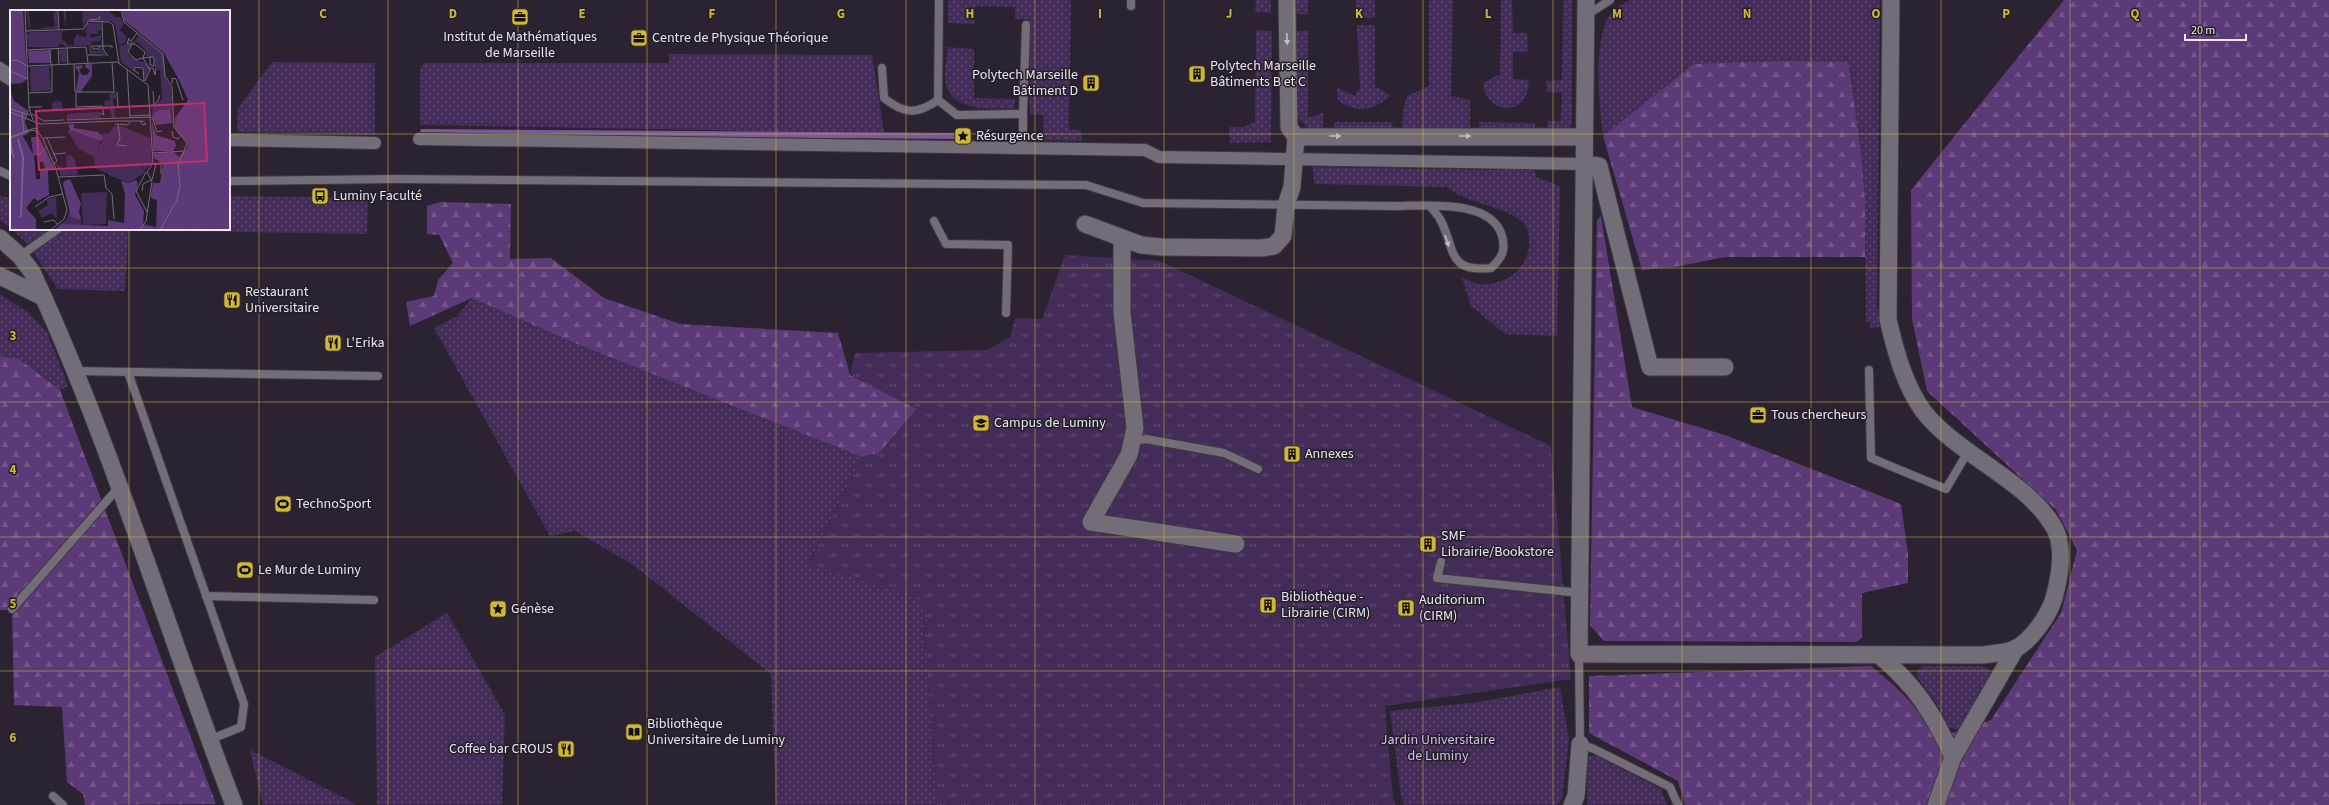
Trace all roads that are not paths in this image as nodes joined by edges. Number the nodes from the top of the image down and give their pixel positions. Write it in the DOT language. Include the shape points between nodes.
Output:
graph roads {
  1 [pos="939,0"];
  2 [pos="1287,0"];
  3 [pos="1610,0"];
  4 [pos="1890,0"];
  5 [pos="1586,8"];
  6 [pos="1026,25"];
  7 [pos="0,66"];
  8 [pos="882,68"];
  9 [pos="10,72"];
  10 [pos="0,73"];
  11 [pos="10,79"];
  12 [pos="938,100"];
  13 [pos="1023,114"];
  14 [pos="1296,137"];
  15 [pos="1583,137"];
  16 [pos="419,139"];
  17 [pos="230,140"];
  18 [pos="375,142"];
  19 [pos="1023,148"];
  20 [pos="1292,160"];
  21 [pos="1583,164"];
  22 [pos="0,171"];
  23 [pos="10,176"];
  24 [pos="230,180"];
  25 [pos="1286,204"];
  26 [pos="1430,206"];
  27 [pos="934,221"];
  28 [pos="1085,224"];
  29 [pos="57,230"];
  30 [pos="0,238"];
  31 [pos="1122,239"];
  32 [pos="20,256"];
  33 [pos="0,276"];
  34 [pos="43,297"];
  35 [pos="1006,313"];
  36 [pos="1725,367"];
  37 [pos="1869,370"];
  38 [pos="74,371"];
  39 [pos="128,372"];
  40 [pos="378,376"];
  41 [pos="1132,441"];
  42 [pos="1969,450"];
  43 [pos="1258,469"];
  44 [pos="119,487"];
  45 [pos="1236,544"];
  46 [pos="1440,562"];
  47 [pos="1580,593"];
  48 [pos="206,596"];
  49 [pos="374,600"];
  50 [pos="12,609"];
  51 [pos="2016,648"];
  52 [pos="1580,654"];
  53 [pos="1879,655"];
  54 [pos="208,740"];
  55 [pos="1580,744"];
  56 [pos="1953,757"];
  57 [pos="53,796"];
  58 [pos="63,805"];
  59 [pos="234,805"];
  60 [pos="1572,805"];
  61 [pos="1678,805"];
  62 [pos="1936,805"];
  1 -- 12 [label="lane"];
  2 -- 14 [label="street, one-way" via="1289,127"];
  3 -- 5 [label="lane"];
  4 -- 42 [label="street" via="1888,319 1895,349 1924,412 1944,433"];
  5 -- 15 [label="street"];
  6 -- 13 [label="lane"];
  7 -- 9 [label="lane"];
  8 -- 12 [label="lane" via="884,98 896,108 908,111 920,109"];
  10 -- 11 [label="street"];
  12 -- 13 [label="lane" via="957,115"];
  13 -- 19 [label="lane"];
  14 -- 15 [label="street, one-way"];
  14 -- 20 [label="street"];
  15 -- 21 [label="street"];
  16 -- 19 [label="street"];
  17 -- 18 [label="street"];
  19 -- 20 [label="street" via="1145,150 1159,156"];
  20 -- 21 [label="street"];
  20 -- 25 [label="street" via="1292,186"];
  21 -- 36 [label="street" via="1599,166 1650,367"];
  21 -- 47 [label="street"];
  22 -- 23 [label="lane"];
  24 -- 25 [label="lane" via="1086,185 1143,203"];
  25 -- 26 [label="lane"];
  25 -- 31 [label="street" via="1283,236 1274,246 1161,247 1141,245"];
  26 -- 26 [label="lane, one-way" via="1440,219 1453,256 1459,264 1470,268 1491,268 1501,258 1504,244 1501,231 1492,220 1470,209"];
  27 -- 35 [label="lane" via="946,244 1008,245"];
  28 -- 31 [label="street"];
  29 -- 32 [label="lane"];
  30 -- 32 [label="street"];
  31 -- 41 [label="street" via="1122,313 1135,428"];
  32 -- 34 [label="street" via="32,272"];
  33 -- 34 [label="street"];
  34 -- 38 [label="street"];
  37 -- 42 [label="lane" via="1871,458 1946,489"];
  38 -- 39 [label="lane"];
  38 -- 44 [label="street"];
  39 -- 40 [label="lane"];
  39 -- 48 [label="lane"];
  41 -- 43 [label="lane" via="1146,439 1224,453"];
  41 -- 45 [label="street" via="1129,455 1091,522"];
  42 -- 51 [label="street" via="2034,503 2053,524 2060,547 2060,578 2052,607 2037,629"];
  44 -- 50 [label="lane"];
  44 -- 54 [label="street"];
  46 -- 47 [label="lane" via="1437,578"];
  47 -- 52 [label="street"];
  48 -- 49 [label="lane"];
  48 -- 54 [label="lane" via="244,704 241,727"];
  51 -- 53 [label="street" via="1984,655"];
  51 -- 56 [label="street"];
  52 -- 53 [label="street"];
  52 -- 55 [label="lane"];
  53 -- 56 [label="street" via="1904,676 1925,702"];
  54 -- 59 [label="street"];
  55 -- 60 [label="street" via="1576,796"];
  55 -- 61 [label="lane" via="1670,787"];
  56 -- 62 [label="street"];
  57 -- 58 [label="lane"];
}
